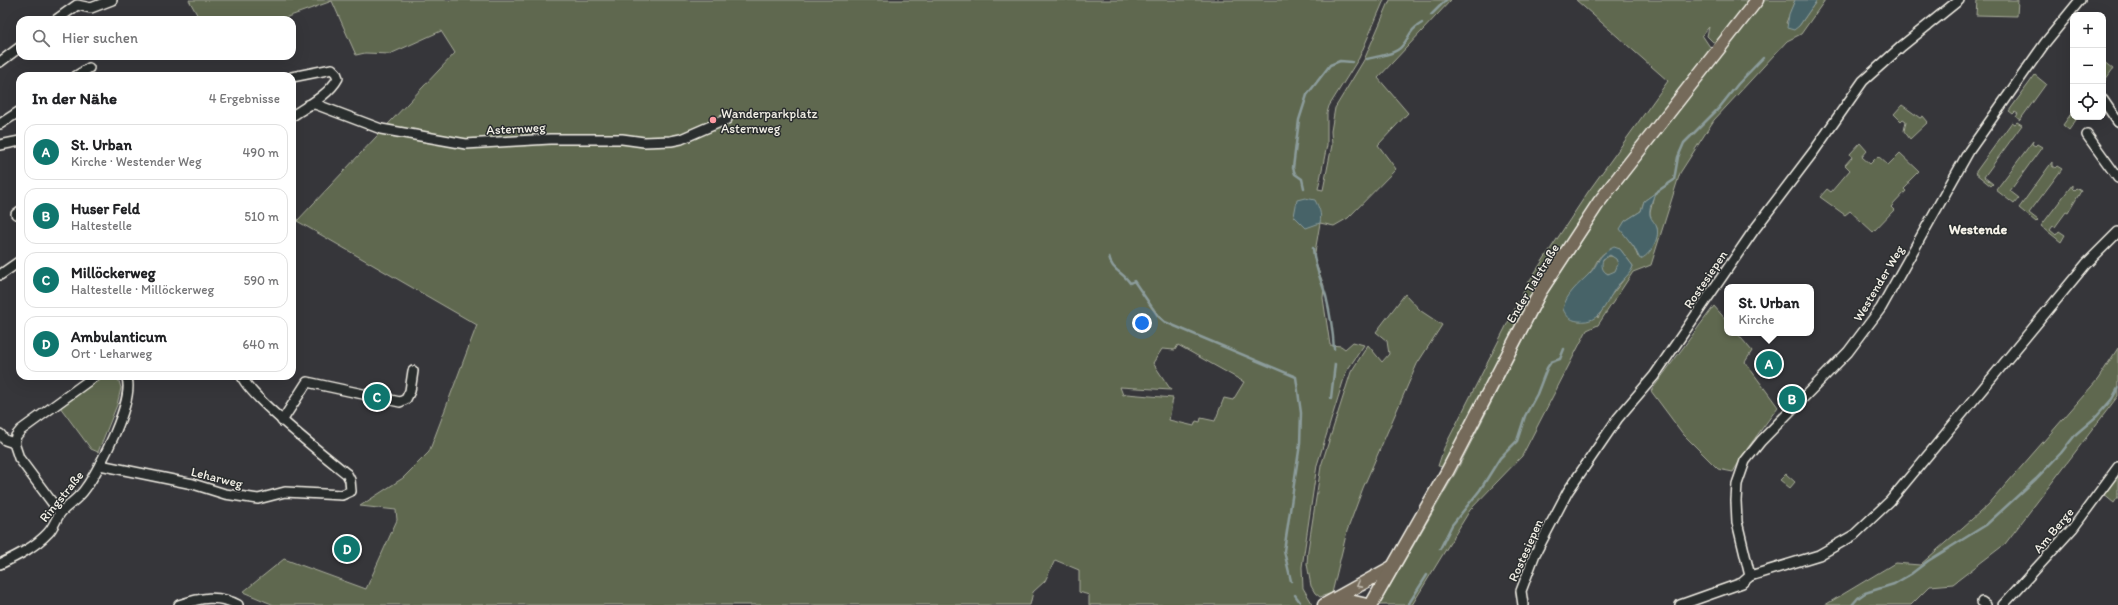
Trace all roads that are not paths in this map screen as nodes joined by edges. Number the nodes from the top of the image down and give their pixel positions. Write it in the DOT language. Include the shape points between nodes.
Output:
graph roads {
  1 [pos="112,0"];
  2 [pos="1757,0"];
  3 [pos="1959,0"];
  4 [pos="2080,0"];
  5 [pos="62,16"];
  6 [pos="16,50"];
  7 [pos="0,62"];
  8 [pos="89,68"];
  9 [pos="82,72"];
  10 [pos="296,76"];
  11 [pos="2106,104"];
  12 [pos="308,105"];
  13 [pos="296,113"];
  14 [pos="16,114"];
  15 [pos="727,119"];
  16 [pos="2118,122"];
  17 [pos="0,124"];
  18 [pos="2087,135"];
  19 [pos="16,141"];
  20 [pos="0,145"];
  21 [pos="2118,178"];
  22 [pos="2118,232"];
  23 [pos="16,264"];
  24 [pos="0,275"];
  25 [pos="413,371"];
  26 [pos="89,380"];
  27 [pos="127,380"];
  28 [pos="245,380"];
  29 [pos="282,421"];
  30 [pos="0,434"];
  31 [pos="14,443"];
  32 [pos="100,465"];
  33 [pos="2118,467"];
  34 [pos="60,513"];
  35 [pos="0,564"];
  36 [pos="1394,567"];
  37 [pos="1750,576"];
  38 [pos="179,605"];
  39 [pos="238,605"];
  40 [pos="1325,605"];
  41 [pos="1367,605"];
  42 [pos="1371,605"];
  43 [pos="1523,605"];
  44 [pos="1680,605"];
  45 [pos="2003,605"];
  1 -- 5 [label="street" via="92,8 77,5"];
  2 -- 36 [label="main road, Ender Talstraße" via="1599,202 1540,292 1448,470"];
  3 -- 43 [label="street, Rostesiepen" via="1864,81 1754,230 1658,371 1618,418 1568,491 1536,554 1521,591"];
  4 -- 37 [label="street, Westender Weg" via="2045,43 1969,151 1881,308 1848,352 1761,441 1745,461 1737,484 1736,501 1737,522"];
  6 -- 7 [label="street"];
  8 -- 9 [label="street"];
  10 -- 12 [label="street" via="332,69 336,73 338,78 334,84"];
  11 -- 16 [label="street"];
  12 -- 13 [label="street"];
  12 -- 15 [label="street, Asternweg" via="315,104 381,129 466,144 550,139 671,141"];
  14 -- 17 [label="street"];
  18 -- 21 [label="street"];
  19 -- 20 [label="street"];
  22 -- 37 [label="street" via="2086,264 1890,501 1854,535 1819,555"];
  23 -- 24 [label="street"];
  25 -- 29 [label="street" via="410,391 406,399 400,402 307,382"];
  26 -- 31 [label="street" via="21,430"];
  27 -- 32 [label="street, Ringstraße" via="128,387 121,415"];
  28 -- 29 [label="street"];
  29 -- 32 [label="street, Leharweg" via="347,474 351,492 342,495 286,492 258,499 225,494 193,484"];
  30 -- 31 [label="street" via="5,440"];
  31 -- 34 [label="street" via="19,458"];
  32 -- 34 [label="street, Ringstraße" via="84,490"];
  33 -- 45 [label="street, Am Berge" via="2073,528"];
  34 -- 35 [label="street, Ringstraße" via="49,532 23,553"];
  36 -- 40 [label="main road, one-way"];
  36 -- 42 [label="main road, Ender Talstraße"];
  37 -- 44 [label="street" via="1742,582"];
  38 -- 39 [label="street" via="202,598 230,601"];
  40 -- 41 [label="main road" via="1354,602"];
}
